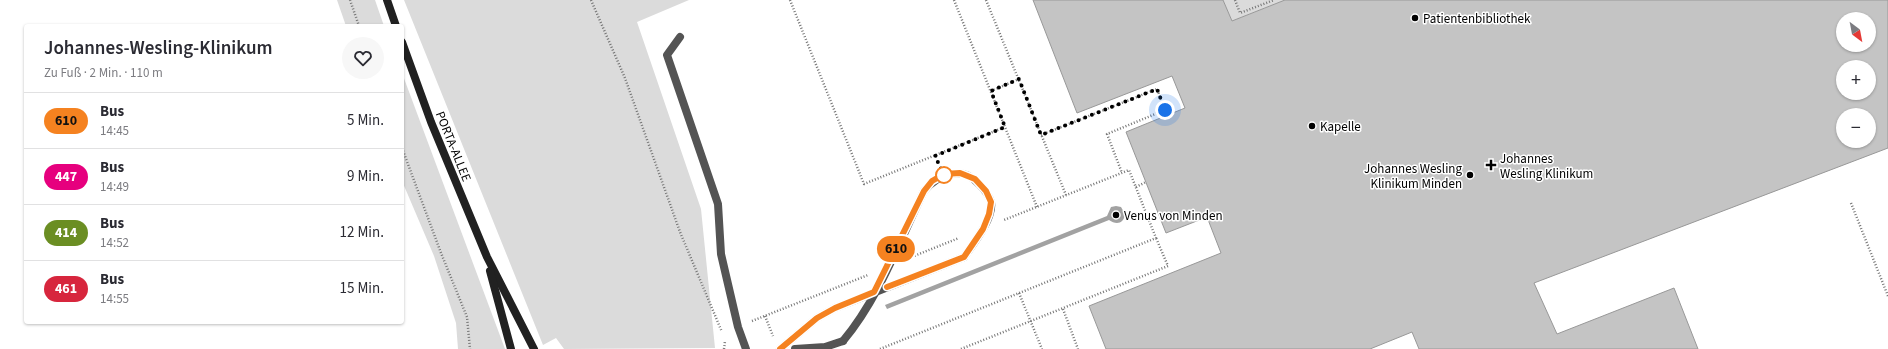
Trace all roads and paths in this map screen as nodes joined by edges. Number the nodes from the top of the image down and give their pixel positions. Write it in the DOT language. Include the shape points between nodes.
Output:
graph roads {
  1 [pos="350,0"];
  2 [pos="387,0"];
  3 [pos="591,0"];
  4 [pos="790,0"];
  5 [pos="954,0"];
  6 [pos="986,0"];
  7 [pos="1235,0"];
  8 [pos="1274,0"];
  9 [pos="359,24"];
  10 [pos="395,24"];
  11 [pos="680,36"];
  12 [pos="404,48"];
  13 [pos="1019,79"];
  14 [pos="991,91"];
  15 [pos="1005,127"];
  16 [pos="1041,135"];
  17 [pos="404,153"];
  18 [pos="1122,173"];
  19 [pos="1146,182"];
  20 [pos="1136,187"];
  21 [pos="1066,195"];
  22 [pos="1851,203"];
  23 [pos="1037,207"];
  24 [pos="1156,238"];
  25 [pos="487,257"];
  26 [pos="874,292"];
  27 [pos="1019,293"];
  28 [pos="1888,296"];
  29 [pos="1062,309"];
  30 [pos="765,316"];
  31 [pos="1031,322"];
  32 [pos="778,346"];
  33 [pos="470,349"];
  34 [pos="511,349"];
  35 [pos="534,349"];
  36 [pos="724,349"];
  37 [pos="746,349"];
  38 [pos="795,349"];
  39 [pos="962,349"];
  40 [pos="1042,349"];
  41 [pos="1078,349"];
  1 -- 9 [label="path"];
  2 -- 10 [label="street"];
  3 -- 36 [label="path" via="626,78 680,232 726,344"];
  4 -- 15 [label="path" via="864,184"];
  5 -- 14 [label="path"];
  6 -- 13 [label="path"];
  7 -- 8 [label="path" via="1240,14"];
  11 -- 37 [label="street" via="667,56 718,204 721,254 738,327"];
  12 -- 25 [label="street, PORTA-ALLEE" via="431,122"];
  13 -- 14 [label="path"];
  13 -- 16 [label="path"];
  14 -- 15 [label="path"];
  15 -- 23 [label="path"];
  16 -- 18 [label="path" via="1157,89 1165,110 1106,134"];
  16 -- 21 [label="path"];
  17 -- 33 [label="path" via="467,317"];
  19 -- 20 [label="path"];
  22 -- 28 [label="path"];
  24 -- 29 [label="path" via="1168,266"];
  25 -- 34 [label="street, PORTA-ALLEE"];
  25 -- 35 [label="street, PORTA-ALLEE"];
  26 -- 26 [label="street" via="964,257 983,229 991,202 986,191 975,179 960,173 944,174 932,181 924,191"];
  26 -- 32 [label="street" via="817,318"];
  26 -- 38 [label="street" via="855,327 842,341 825,346"];
  27 -- 31 [label="path"];
  29 -- 31 [label="path"];
  29 -- 41 [label="path"];
  30 -- 32 [label="path"];
  31 -- 39 [label="path"];
  31 -- 40 [label="path"];
}
